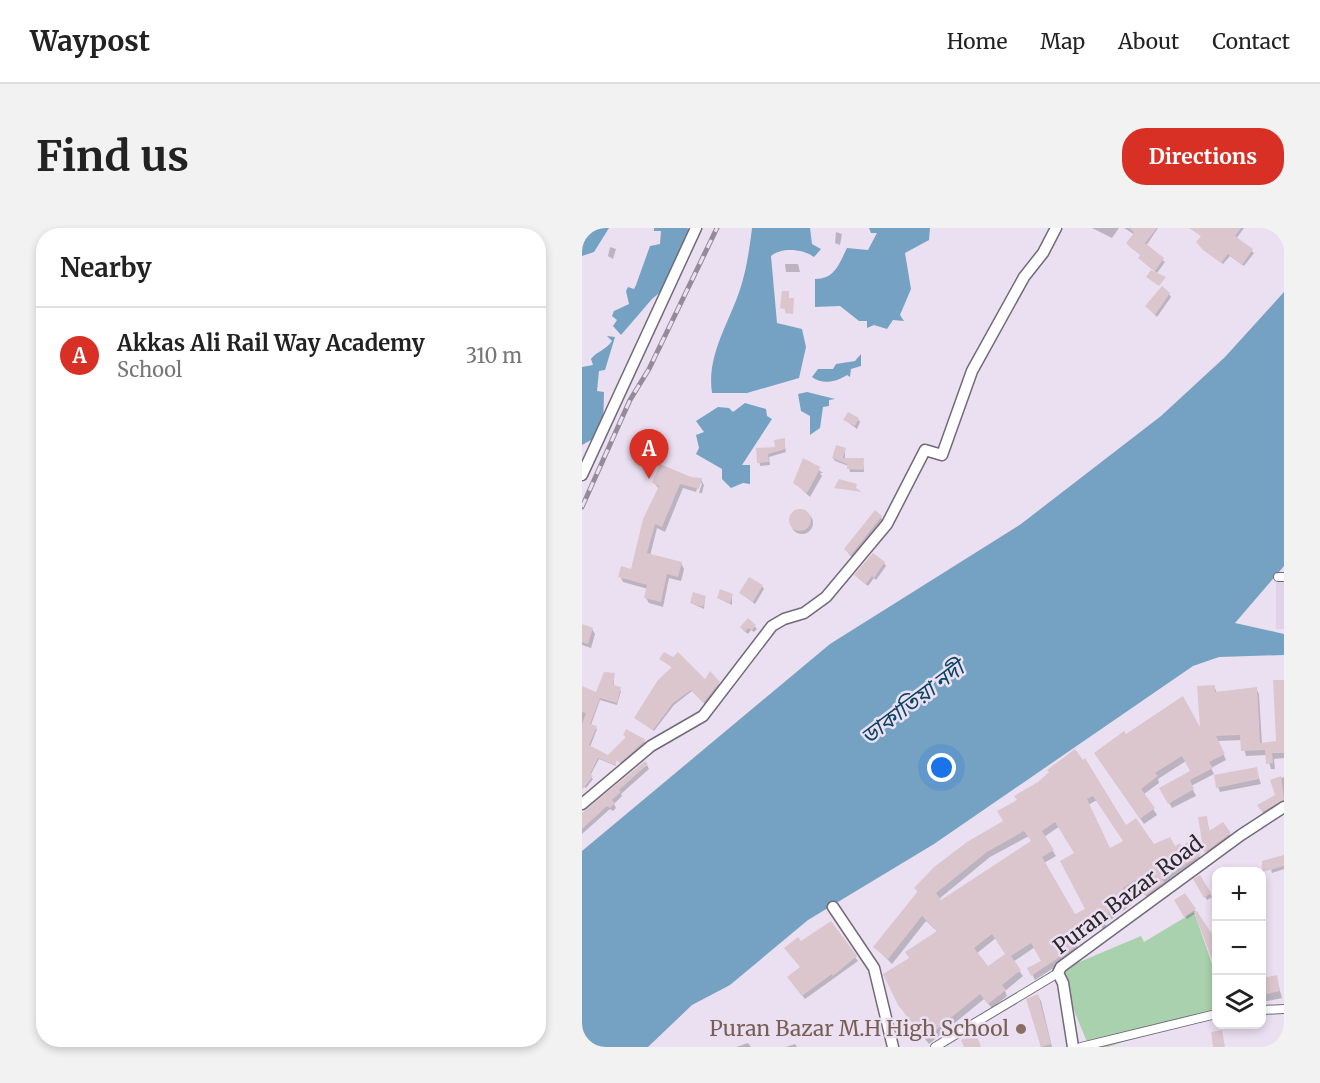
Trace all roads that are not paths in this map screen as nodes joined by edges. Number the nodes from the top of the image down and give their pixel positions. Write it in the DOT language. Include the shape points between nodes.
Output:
graph roads {
  1 [pos="696,228"];
  2 [pos="1056,228"];
  3 [pos="582,475"];
  4 [pos="582,804"];
  5 [pos="1284,807"];
  6 [pos="833,908"];
  7 [pos="1058,973"];
  8 [pos="1284,1009"];
  9 [pos="1266,1010"];
  10 [pos="1212,1015"];
  11 [pos="893,1047"];
  12 [pos="935,1047"];
  13 [pos="1073,1047"];
  14 [pos="1081,1047"];
  1 -- 3 [label="street"];
  2 -- 4 [label="street" via="972,371 942,455 925,450 887,524 826,597 804,613 772,626 703,716 651,746"];
  5 -- 7 [label="street, Puran Bazar Road" via="1070,960"];
  6 -- 11 [label="street" via="874,968"];
  7 -- 12 [label="street"];
  7 -- 13 [label="street, Puran Bazar Road"];
  8 -- 9 [label="street"];
  10 -- 14 [label="street"];
}
